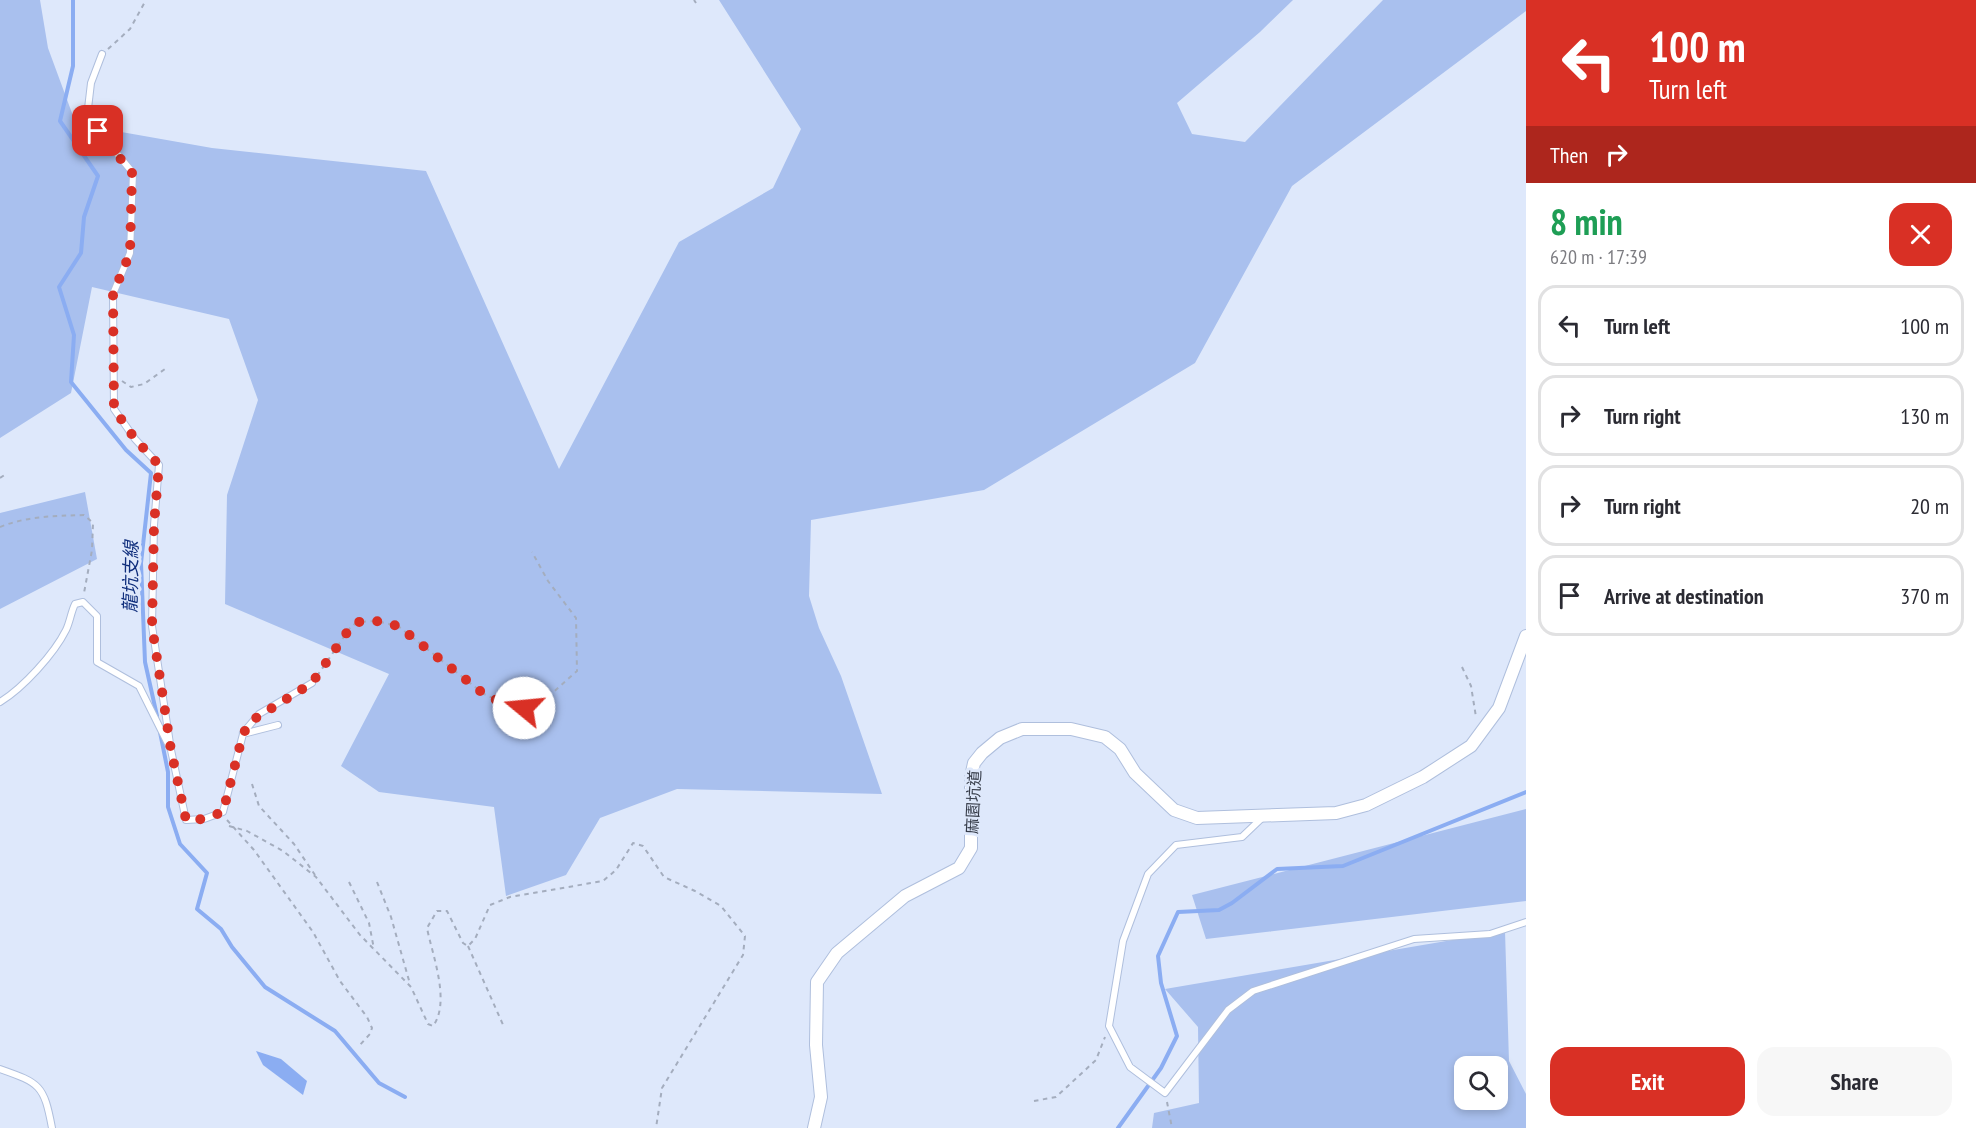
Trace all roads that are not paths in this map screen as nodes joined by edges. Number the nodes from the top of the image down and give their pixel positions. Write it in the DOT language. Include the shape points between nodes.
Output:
graph roads {
  1 [pos="102,54"];
  2 [pos="1526,636"];
  3 [pos="312,683"];
  4 [pos="0,702"];
  5 [pos="278,725"];
  6 [pos="243,734"];
  7 [pos="171,750"];
  8 [pos="1264,816"];
  9 [pos="1526,922"];
  10 [pos="0,1069"];
  11 [pos="52,1128"];
  12 [pos="814,1128"];
  1 -- 7 [label="lane" via="91,83 87,117 132,173 130,253 113,294 114,409 159,465 152,626"];
  2 -- 8 [label="street, 麻園坑道" via="1498,708 1471,746 1423,777 1366,805 1336,813"];
  3 -- 6 [label="lane" via="259,714"];
  4 -- 7 [label="lane" via="49,656 66,630 75,604 82,602 97,616 97,662 139,686"];
  5 -- 6 [label="lane"];
  6 -- 7 [label="lane" via="223,812 204,819 186,820"];
  8 -- 9 [label="lane" via="1242,837 1176,844 1148,874 1123,940 1109,1026 1130,1066 1165,1093 1228,1010 1253,991 1414,939 1490,934"];
  8 -- 12 [label="street, 麻園坑道" via="1197,818 1174,810 1105,737 1071,729 1022,729 1000,738 974,763 971,848 959,868 905,896 837,953 817,982 816,1045 821,1097"];
  10 -- 11 [label="lane" via="35,1083 47,1103"];
}
